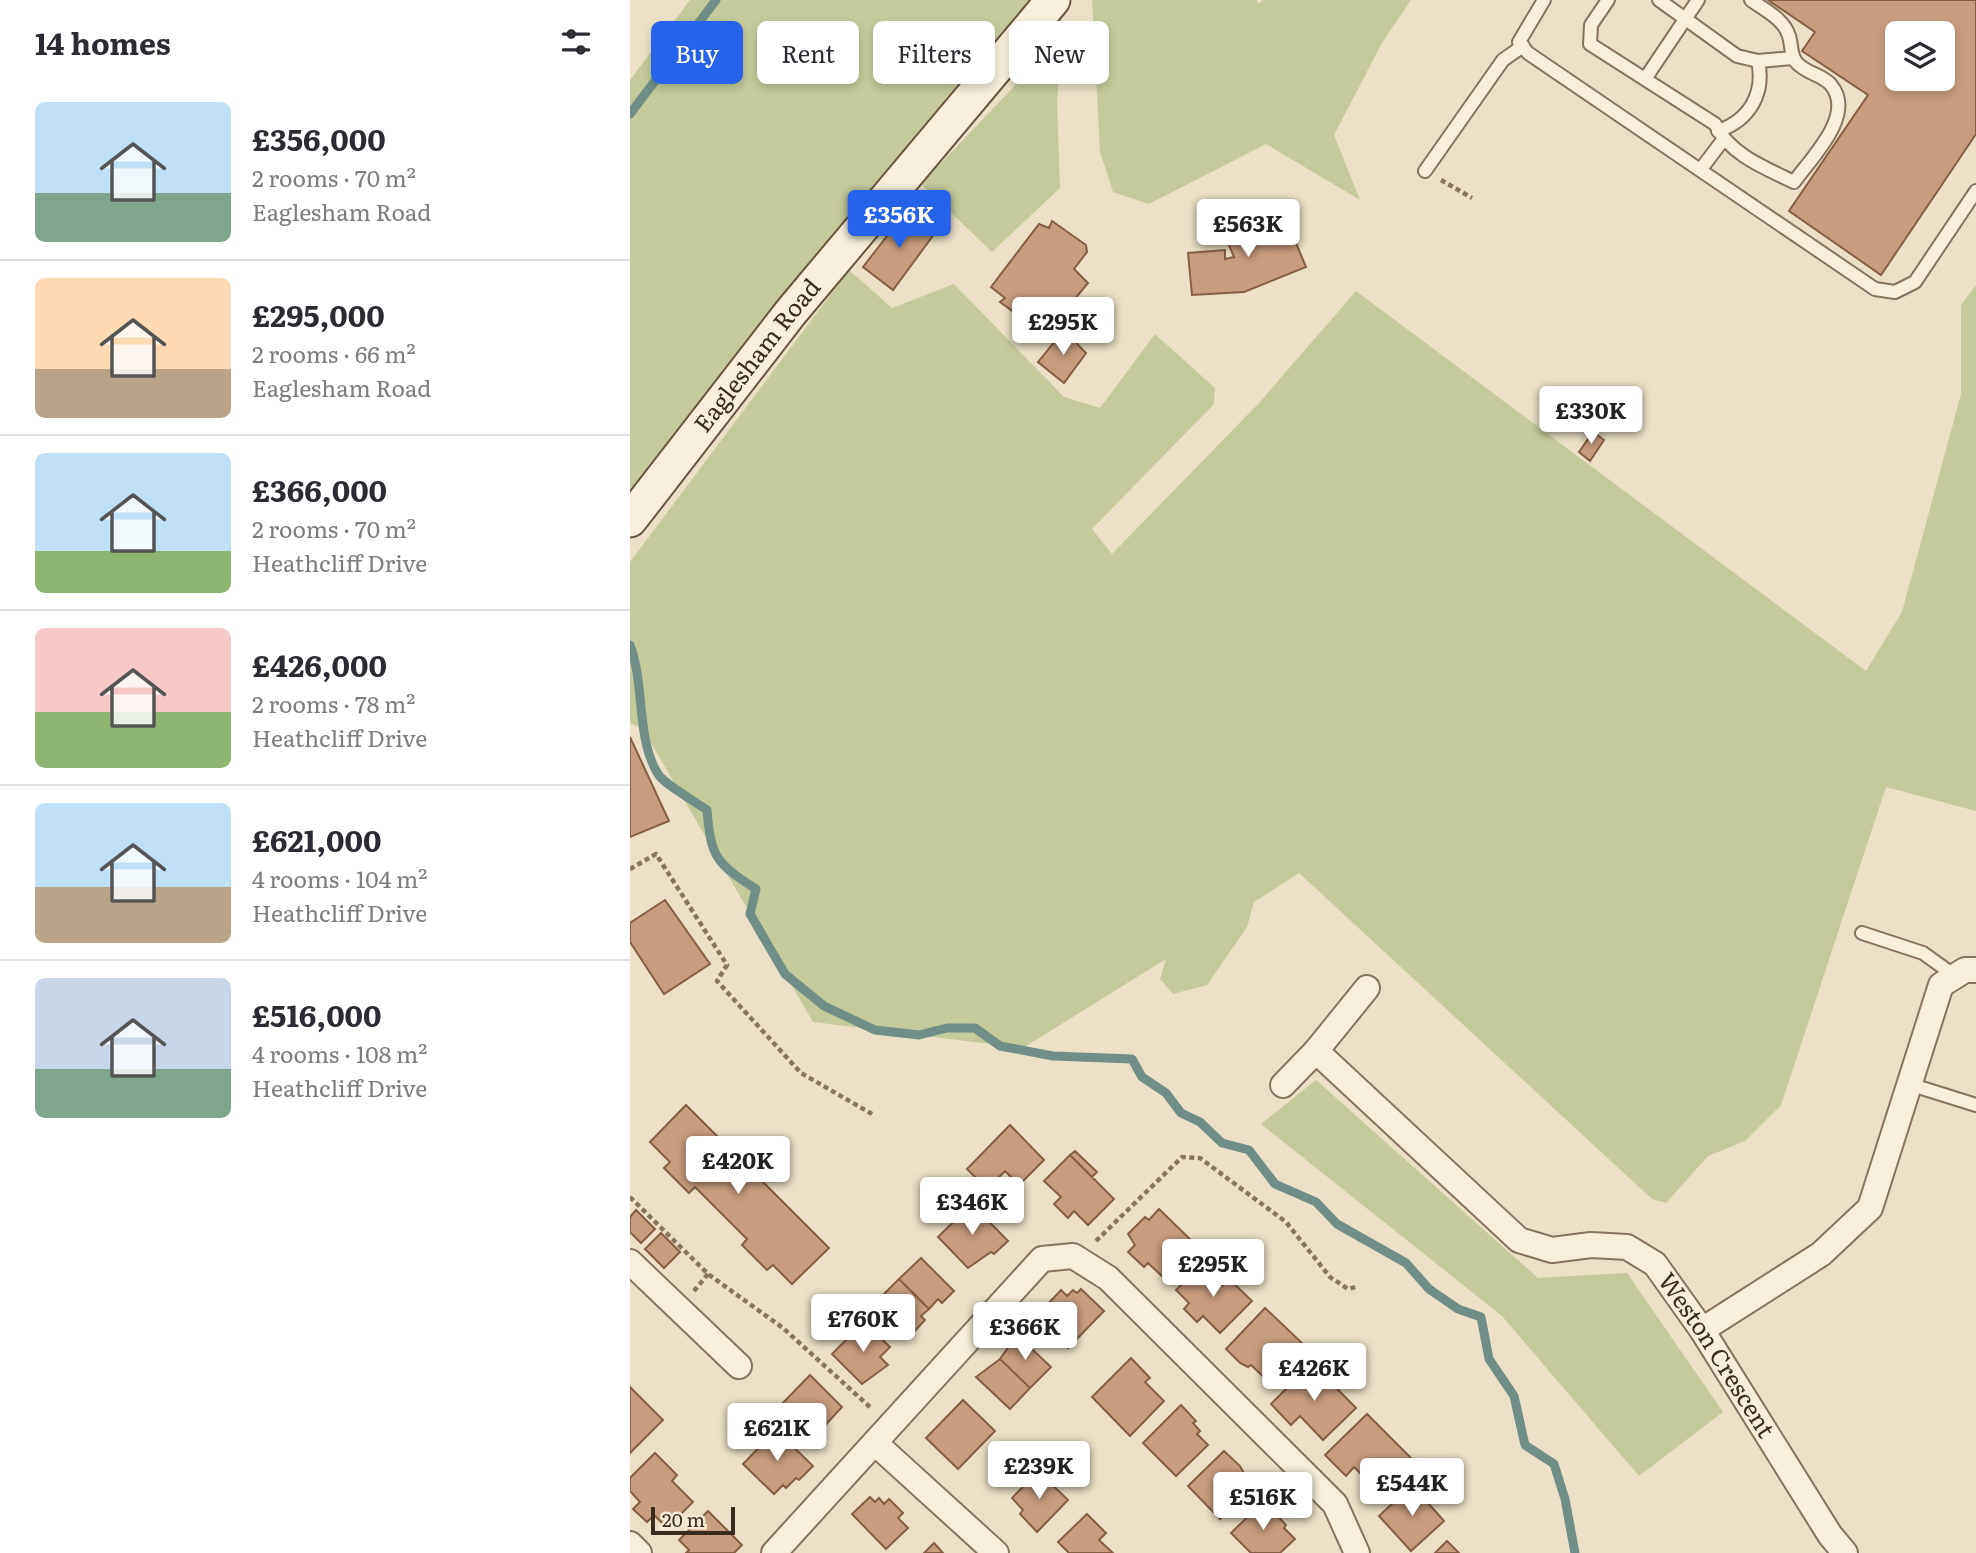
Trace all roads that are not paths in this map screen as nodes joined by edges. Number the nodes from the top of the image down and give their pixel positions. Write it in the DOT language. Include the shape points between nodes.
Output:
graph roads {
  1 [pos="1053,0"];
  2 [pos="1544,0"];
  3 [pos="1608,0"];
  4 [pos="1660,0"];
  5 [pos="1698,0"];
  6 [pos="1751,0"];
  7 [pos="1686,19"];
  8 [pos="1523,46"];
  9 [pos="1793,58"];
  10 [pos="1758,61"];
  11 [pos="1645,79"];
  12 [pos="1721,135"];
  13 [pos="1701,169"];
  14 [pos="1424,170"];
  15 [pos="1976,191"];
  16 [pos="630,520"];
  17 [pos="1862,933"];
  18 [pos="1966,973"];
  19 [pos="1367,988"];
  20 [pos="1316,1051"];
  21 [pos="1909,1084"];
  22 [pos="1283,1085"];
  23 [pos="1976,1105"];
  24 [pos="630,1262"];
  25 [pos="1702,1329"];
  26 [pos="739,1366"];
  27 [pos="883,1434"];
  28 [pos="630,1544"];
  29 [pos="639,1553"];
  30 [pos="774,1553"];
  31 [pos="996,1553"];
  32 [pos="1357,1553"];
  33 [pos="1845,1553"];
  1 -- 16 [label="main road, Eaglesham Road" via="792,312"];
  2 -- 8 [label="lane" via="1519,42"];
  3 -- 11 [label="lane" via="1591,25 1590,44"];
  4 -- 7 [label="lane"];
  5 -- 7 [label="lane"];
  6 -- 9 [label="lane" via="1780,20"];
  7 -- 10 [label="lane" via="1737,56"];
  7 -- 11 [label="lane"];
  8 -- 13 [label="lane"];
  8 -- 14 [label="lane" via="1503,60"];
  9 -- 10 [label="lane"];
  9 -- 12 [label="lane" via="1803,71 1830,82 1839,98 1835,124 1794,182 1760,165"];
  10 -- 12 [label="lane" via="1762,81 1758,96"];
  11 -- 12 [label="lane" via="1715,124"];
  12 -- 13 [label="lane"];
  13 -- 15 [label="lane" via="1875,289 1895,292 1915,282"];
  17 -- 18 [label="lane"];
  18 -- 21 [label="street" via="1941,985"];
  19 -- 20 [label="street"];
  20 -- 22 [label="street"];
  20 -- 25 [label="street, Weston Crescent" via="1519,1240 1552,1250 1627,1247 1655,1264"];
  21 -- 23 [label="lane"];
  21 -- 25 [label="street" via="1870,1208 1821,1254"];
  24 -- 26 [label="street"];
  25 -- 33 [label="street, Weston Crescent"];
  27 -- 30 [label="street"];
  27 -- 31 [label="street"];
  27 -- 32 [label="street" via="1042,1259 1073,1256 1108,1278 1335,1504"];
  28 -- 29 [label="street"];
}
